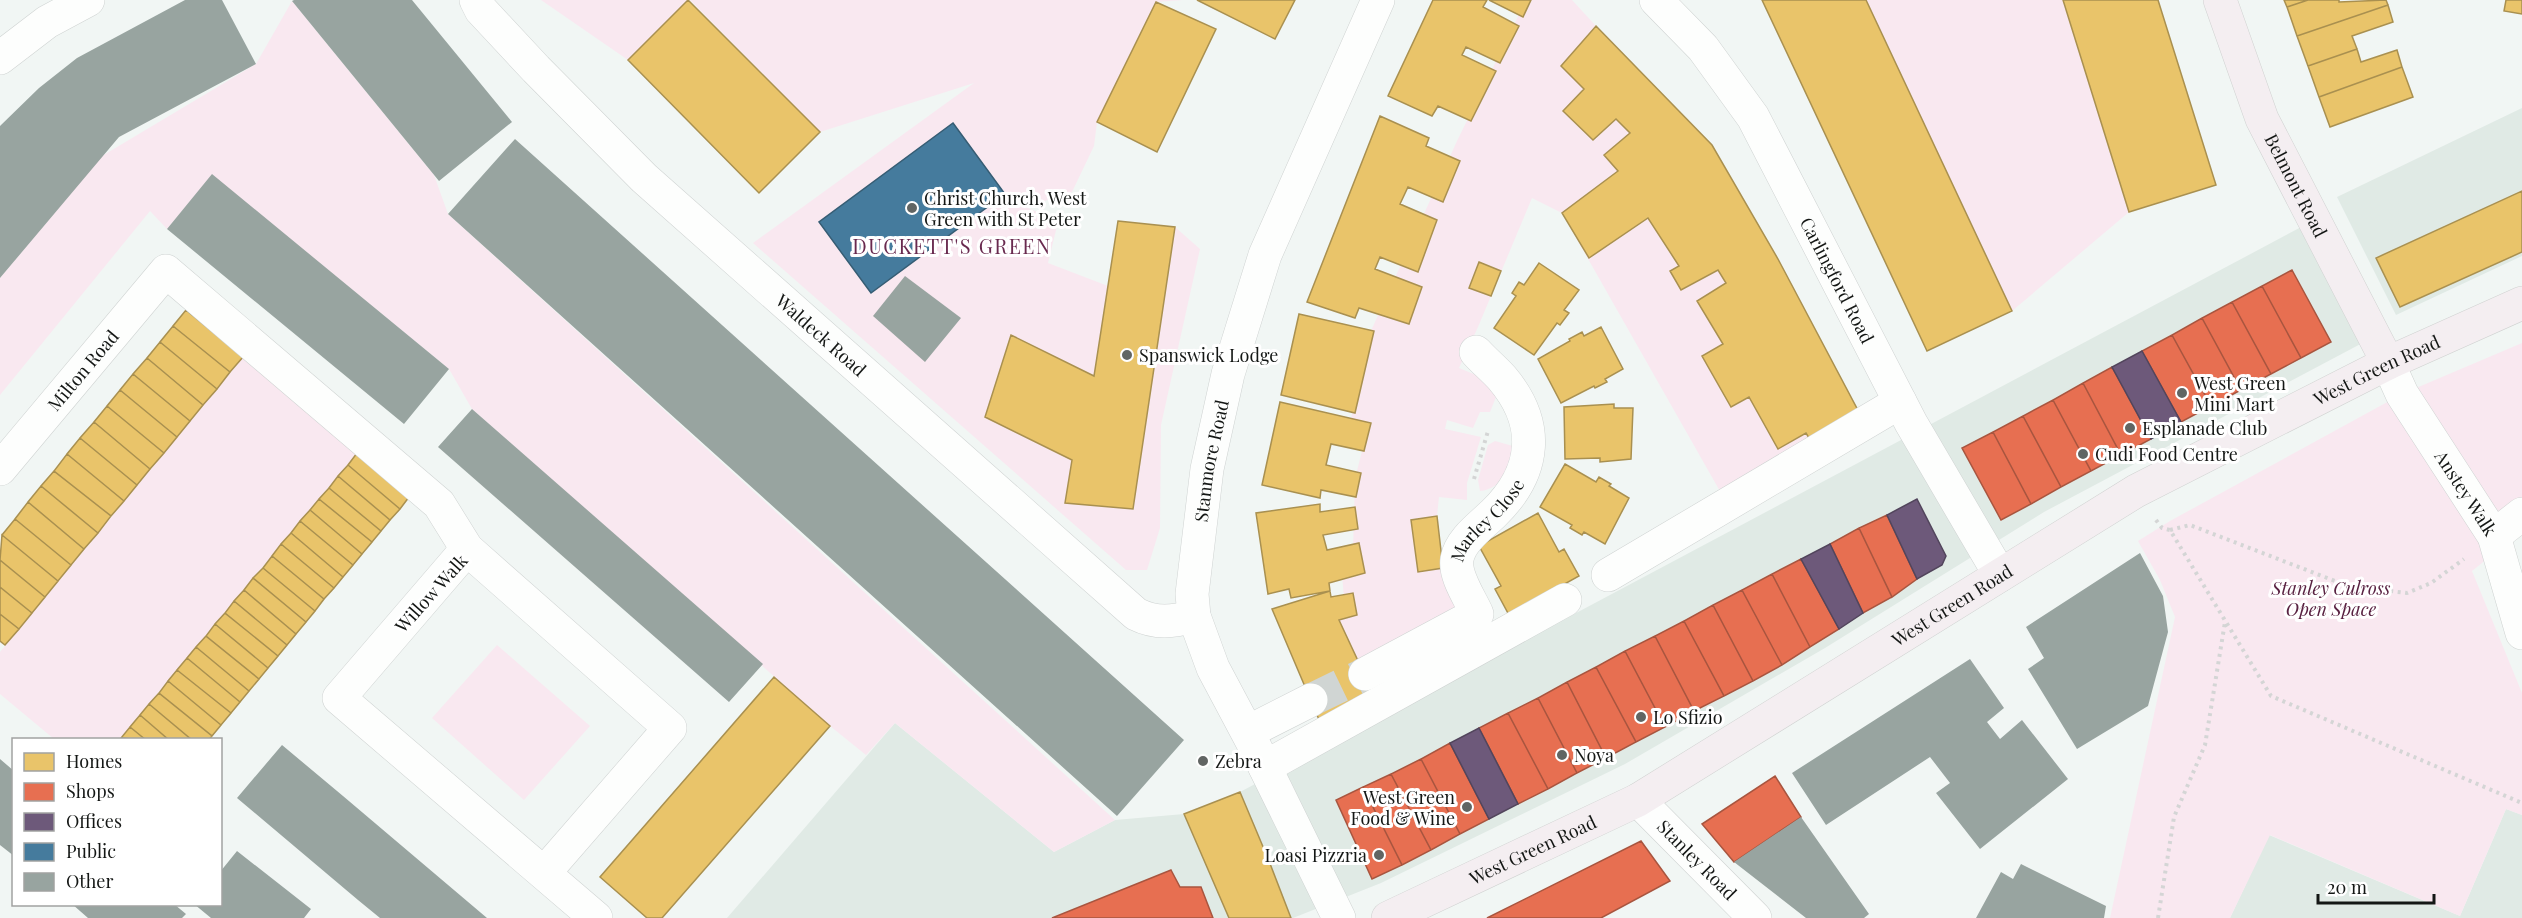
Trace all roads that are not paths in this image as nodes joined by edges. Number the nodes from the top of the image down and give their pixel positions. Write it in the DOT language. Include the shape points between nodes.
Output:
graph roads {
  1 [pos="88,0"];
  2 [pos="476,0"];
  3 [pos="1378,0"];
  4 [pos="1656,0"];
  5 [pos="2220,0"];
  6 [pos="0,58"];
  7 [pos="2522,303"];
  8 [pos="1476,352"];
  9 [pos="2388,363"];
  10 [pos="1900,402"];
  11 [pos="0,469"];
  12 [pos="2522,514"];
  13 [pos="2494,536"];
  14 [pos="467,549"];
  15 [pos="1608,575"];
  16 [pos="2000,575"];
  17 [pos="1565,600"];
  18 [pos="1194,616"];
  19 [pos="2522,633"];
  20 [pos="1365,674"];
  21 [pos="1311,700"];
  22 [pos="1248,732"];
  23 [pos="1265,767"];
  24 [pos="1638,800"];
  25 [pos="544,873"];
  26 [pos="596,918"];
  27 [pos="1339,918"];
  28 [pos="1388,918"];
  29 [pos="1755,918"];
  1 -- 6 [label="street" via="47,22"];
  2 -- 18 [label="street, Waldeck Road" via="536,69 644,178 1136,614 1150,621 1174,622"];
  3 -- 18 [label="street, Stanmore Road" via="1265,255 1228,374 1207,469 1195,562"];
  4 -- 10 [label="street, Carlingford Road" via="1702,48 1753,117"];
  5 -- 9 [label="main road, Belmont Road" via="2262,119"];
  7 -- 9 [label="main road, West Green Road"];
  8 -- 20 [label="street, Marley Close" via="1507,384 1524,415 1529,453 1515,490 1463,545 1457,557 1456,570 1477,614"];
  9 -- 13 [label="street, Anstey Walk" via="2402,394"];
  9 -- 16 [label="main road, West Green Road" via="2136,491"];
  10 -- 15 [label="street"];
  10 -- 16 [label="street, Carlingford Road"];
  11 -- 14 [label="street, Milton Road" via="166,271 440,504"];
  12 -- 13 [label="street"];
  13 -- 19 [label="street, Anstey Walk"];
  14 -- 25 [label="street, Willow Walk" via="670,728"];
  14 -- 25 [label="street, Willow Walk" via="339,698"];
  16 -- 24 [label="main road, West Green Road"];
  17 -- 23 [label="street"];
  18 -- 22 [label="street, Stanmore Road" via="1213,668"];
  21 -- 22 [label="street"];
  22 -- 23 [label="street, Stanmore Road"];
  23 -- 27 [label="street, Stanmore Road"];
  24 -- 28 [label="main road, West Green Road"];
  24 -- 29 [label="street, Stanley Road"];
  25 -- 26 [label="street, Willow Walk"];
}
